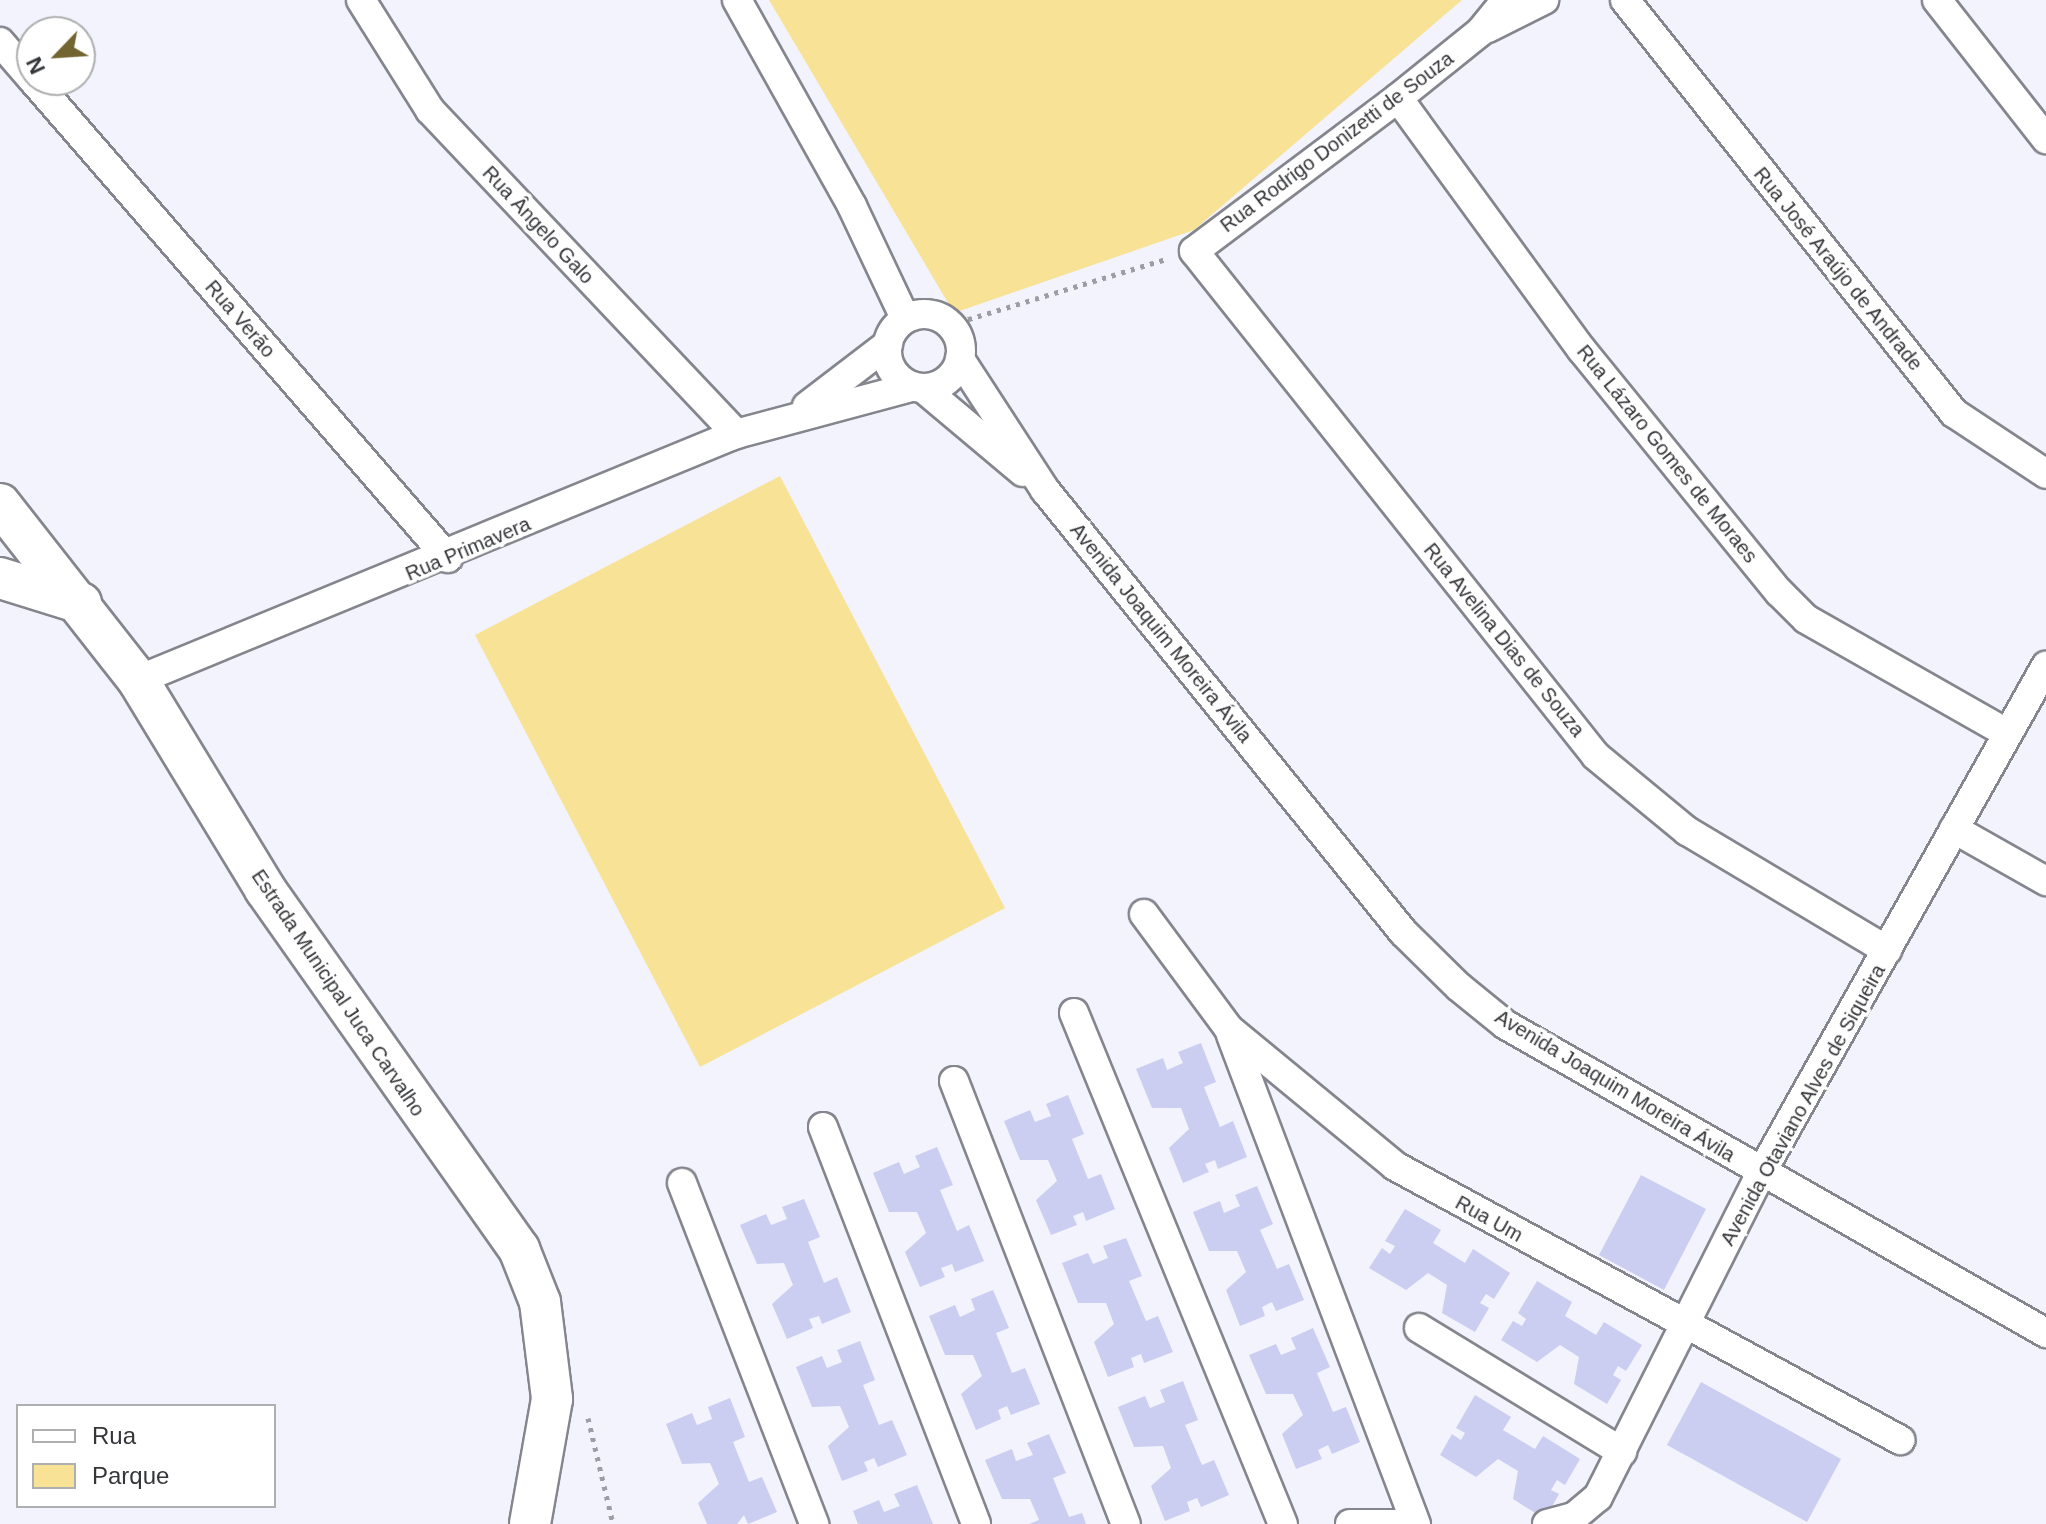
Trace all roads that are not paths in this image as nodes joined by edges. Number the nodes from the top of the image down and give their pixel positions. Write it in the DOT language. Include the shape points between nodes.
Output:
graph roads {
  1 [pos="361,0"];
  2 [pos="737,0"];
  3 [pos="1506,0"];
  4 [pos="1544,0"];
  5 [pos="1601,0"];
  6 [pos="1625,0"];
  7 [pos="1937,0"];
  8 [pos="1480,32"];
  9 [pos="1653,38"];
  10 [pos="0,42"];
  11 [pos="16,61"];
  12 [pos="46,96"];
  13 [pos="1398,98"];
  14 [pos="2046,139"];
  15 [pos="1194,251"];
  16 [pos="912,316"];
  17 [pos="888,344"];
  18 [pos="960,359"];
  19 [pos="918,388"];
  20 [pos="797,414"];
  21 [pos="736,434"];
  22 [pos="2046,474"];
  23 [pos="1045,490"];
  24 [pos="0,504"];
  25 [pos="448,558"];
  26 [pos="0,578"];
  27 [pos="81,603"];
  28 [pos="2046,666"];
  29 [pos="138,680"];
  30 [pos="2007,733"];
  31 [pos="1954,829"];
  32 [pos="2046,881"];
  33 [pos="1144,914"];
  34 [pos="1887,950"];
  35 [pos="1074,1013"];
  36 [pos="1229,1029"];
  37 [pos="954,1081"];
  38 [pos="823,1127"];
  39 [pos="1761,1173"];
  40 [pos="682,1183"];
  41 [pos="1686,1324"];
  42 [pos="1419,1328"];
  43 [pos="2046,1333"];
  44 [pos="1900,1440"];
  45 [pos="1622,1452"];
  46 [pos="530,1524"];
  47 [pos="814,1524"];
  48 [pos="976,1524"];
  49 [pos="1126,1524"];
  50 [pos="1283,1524"];
  51 [pos="1350,1524"];
  52 [pos="1396,1524"];
  53 [pos="1416,1524"];
  54 [pos="1547,1524"];
  1 -- 21 [label="street, Rua Ângelo Galo" via="430,110"];
  2 -- 16 [label="street" via="852,206 902,312"];
  3 -- 8 [label="street, Rua Rodrigo Donizetti de Souza"];
  4 -- 8 [label="street, Rua Rodrigo Donizetti de Souza"];
  5 -- 9 [label="street, Rua José Araújo de Andrade"];
  6 -- 9 [label="street, Rua José Araújo de Andrade"];
  7 -- 14 [label="street"];
  8 -- 13 [label="street, Rua Rodrigo Donizetti de Souza"];
  9 -- 22 [label="street, Rua José Araújo de Andrade" via="1954,413"];
  10 -- 11 [label="street, Rua Verão"];
  12 -- 25 [label="street, Rua Verão"];
  13 -- 15 [label="street, Rua Rodrigo Donizetti de Souza"];
  13 -- 30 [label="street, Rua Lázaro Gomes de Moraes" via="1582,350 1779,592 1806,619"];
  15 -- 34 [label="street, Rua Avelina Dias de Souza" via="1596,756 1687,831"];
  16 -- 17 [label="street"];
  16 -- 18 [label="street" via="949,325"];
  17 -- 19 [label="street" via="892,370"];
  17 -- 20 [label="street, Rua Primavera"];
  18 -- 19 [label="street" via="948,380"];
  18 -- 23 [label="street, Avenida Joaquim Moreira Ávila"];
  19 -- 20 [label="street, Rua Primavera"];
  19 -- 23 [label="street, Avenida Joaquim Moreira Ávila"];
  20 -- 21 [label="street, Rua Primavera"];
  21 -- 25 [label="street, Rua Primavera"];
  23 -- 39 [label="street, Avenida Joaquim Moreira Ávila" via="1403,932 1459,987 1506,1025"];
  24 -- 27 [label="street, Estrada Municipal Juca Carvalho"];
  25 -- 29 [label="street, Rua Primavera"];
  26 -- 27 [label="street"];
  27 -- 29 [label="street, Estrada Municipal Juca Carvalho"];
  28 -- 30 [label="street, Avenida Otaviano Alves de Siqueira"];
  29 -- 46 [label="street, Estrada Municipal Juca Carvalho" via="265,889 519,1249 540,1302 552,1399"];
  30 -- 31 [label="street, Avenida Otaviano Alves de Siqueira"];
  31 -- 32 [label="street"];
  31 -- 34 [label="street, Avenida Otaviano Alves de Siqueira"];
  33 -- 36 [label="street, Rua Um"];
  34 -- 39 [label="street, Avenida Otaviano Alves de Siqueira"];
  35 -- 50 [label="street"];
  36 -- 41 [label="street, Rua Um" via="1395,1166"];
  36 -- 53 [label="street"];
  37 -- 49 [label="street"];
  38 -- 48 [label="street"];
  39 -- 41 [label="street, Avenida Otaviano Alves de Siqueira"];
  39 -- 43 [label="street, Avenida Joaquim Moreira Ávila"];
  40 -- 47 [label="street"];
  41 -- 44 [label="street, Rua Um"];
  41 -- 45 [label="street, Avenida Otaviano Alves de Siqueira"];
  42 -- 45 [label="street"];
  45 -- 54 [label="street, Avenida Otaviano Alves de Siqueira" via="1598,1497 1574,1517"];
  51 -- 52 [label="street"];
}
